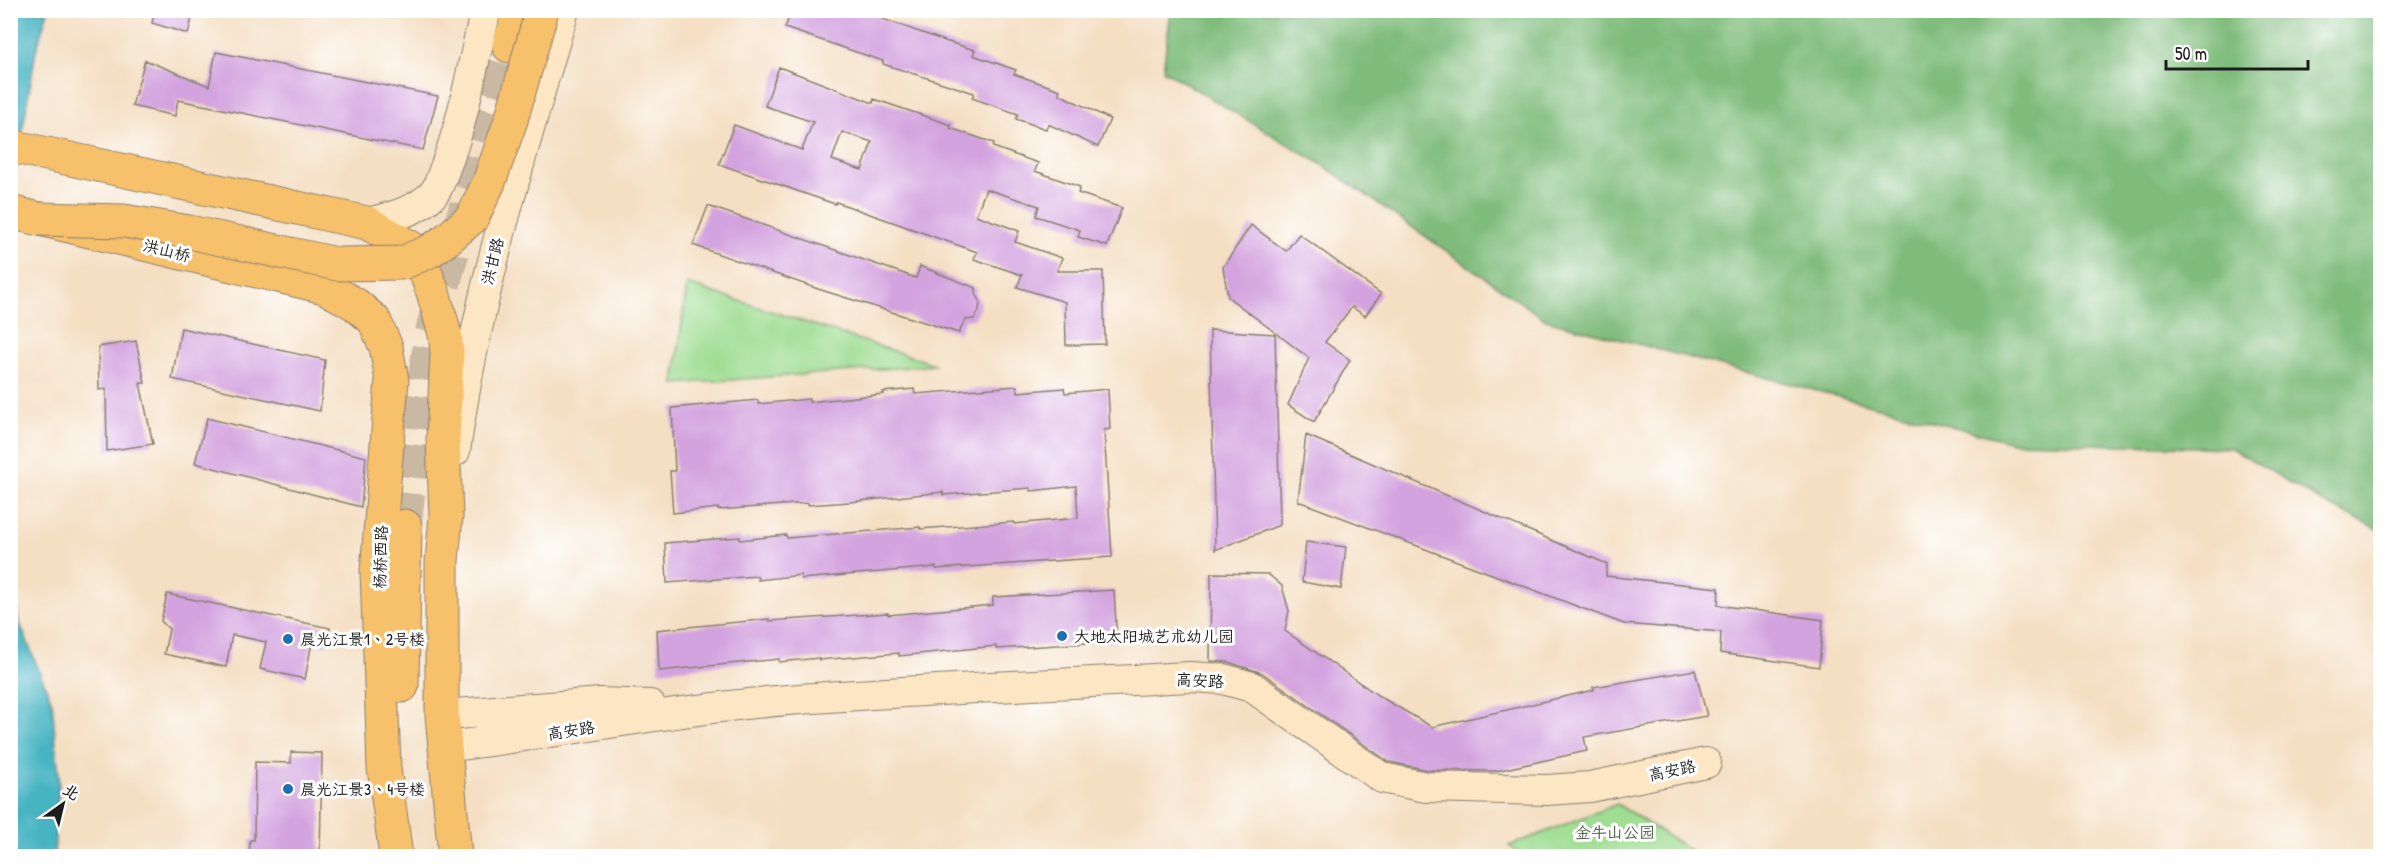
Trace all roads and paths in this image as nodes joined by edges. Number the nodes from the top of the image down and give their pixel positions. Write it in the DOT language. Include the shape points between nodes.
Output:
graph roads {
  1 [pos="486,10"];
  2 [pos="520,10"];
  3 [pos="542,10"];
  4 [pos="564,10"];
  5 [pos="509,46"];
  6 [pos="10,146"];
  7 [pos="448,159"];
  8 [pos="506,205"];
  9 [pos="25,215"];
  10 [pos="367,223"];
  11 [pos="324,287"];
  12 [pos="446,516"];
  13 [pos="405,526"];
  14 [pos="698,710"];
  15 [pos="442,716"];
  16 [pos="444,747"];
  17 [pos="1706,763"];
  18 [pos="396,856"];
  19 [pos="418,856"];
  20 [pos="455,856"];
  1 -- 7 [label="street"];
  2 -- 5 [label="main road"];
  3 -- 9 [label="main road, bridge" via="511,120 472,218 420,255 402,262 337,264 124,221"];
  4 -- 8 [label="street, 洪甘路"];
  6 -- 10 [label="main road"];
  7 -- 8 [label="street" via="446,183 450,196 473,211 490,212"];
  7 -- 10 [label="street" via="435,192 422,203"];
  8 -- 12 [label="street, 洪甘路" via="460,414"];
  9 -- 11 [label="main road, 洪山桥, bridge"];
  10 -- 12 [label="main road" via="417,251 445,334"];
  11 -- 18 [label="main road, 杨桥西路" via="374,320 386,347 392,380 377,572 384,768"];
  12 -- 15 [label="main road" via="442,561"];
  13 -- 19 [label="main road" via="403,743"];
  14 -- 15 [label="street, 高安路" via="601,703"];
  14 -- 16 [label="street, 高安路"];
  14 -- 17 [label="street, 高安路" via="799,699 1197,677 1252,687 1382,778 1426,788 1590,787"];
  15 -- 16 [label="main road"];
  16 -- 20 [label="main road"];
}
